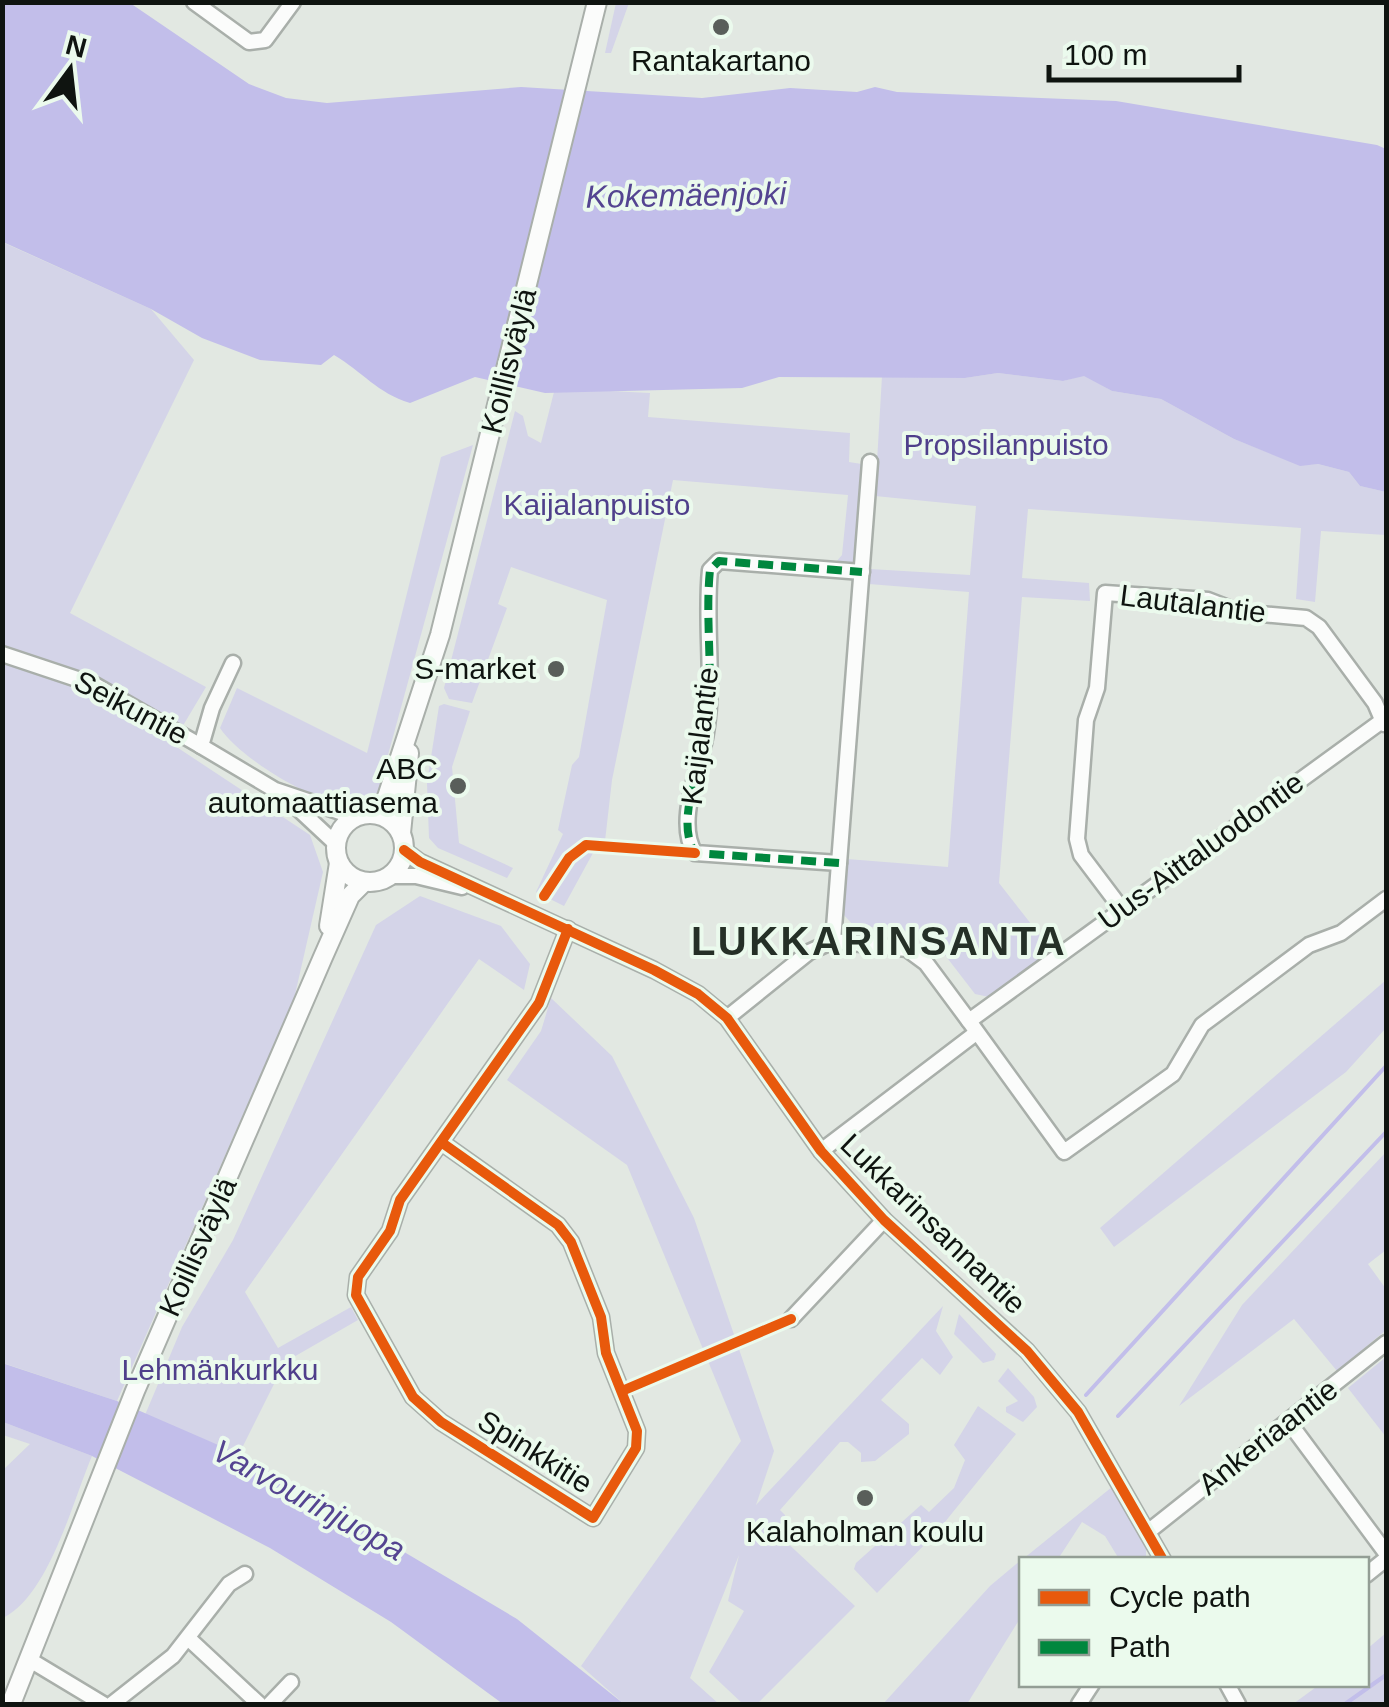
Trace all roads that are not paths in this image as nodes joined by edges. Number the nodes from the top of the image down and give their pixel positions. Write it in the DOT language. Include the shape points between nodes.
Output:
graph roads {
  1 [pos="194,2"];
  2 [pos="292,2"];
  3 [pos="597,2"];
  4 [pos="870,462"];
  5 [pos="862,572"];
  6 [pos="2,654"];
  7 [pos="233,663"];
  8 [pos="414,718"];
  9 [pos="1385,721"];
  10 [pos="202,746"];
  11 [pos="275,790"];
  12 [pos="360,815"];
  13 [pos="403,842"];
  14 [pos="337,853"];
  15 [pos="838,863"];
  16 [pos="389,876"];
  17 [pos="364,882"];
  18 [pos="497,896"];
  19 [pos="1386,899"];
  20 [pos="1122,908"];
  21 [pos="568,928"];
  22 [pos="833,941"];
  23 [pos="322,957"];
  24 [pos="727,1018"];
  25 [pos="973,1027"];
  26 [pos="441,1142"];
  27 [pos="821,1151"];
  28 [pos="884,1220"];
  29 [pos="791,1319"];
  30 [pos="1386,1343"];
  31 [pos="1288,1421"];
  32 [pos="1149,1531"];
  33 [pos="1386,1556"];
  34 [pos="1162,1557"];
  35 [pos="245,1574"];
  36 [pos="188,1638"];
  37 [pos="30,1660"];
  38 [pos="291,1682"];
  39 [pos="11,1704"];
  40 [pos="103,1704"];
  41 [pos="112,1704"];
  42 [pos="258,1704"];
  43 [pos="270,1704"];
  1 -- 2 [label="street" via="249,42 265,40"];
  3 -- 8 [label="main road, Koillisväylä"];
  4 -- 5 [label="street"];
  5 -- 15 [label="street"];
  5 -- 15 [label="street, Kaijalantie" via="720,561 710,570 706,608 711,650 704,747 694,773 688,843 694,853"];
  6 -- 10 [label="street, Seikuntie" via="95,685"];
  7 -- 10 [label="street, Seikuntie"];
  8 -- 12 [label="main road, Koillisväylä" via="387,797"];
  8 -- 13 [label="main road, Koillisväylä"];
  9 -- 20 [label="street, Uus-Aittaluodontie"];
  9 -- 20 [label="street, Lautalantie" via="1320,627 1306,618 1239,612 1208,600 1104,593 1077,839 1081,855"];
  10 -- 11 [label="street, Seikuntie"];
  11 -- 12 [label="street, Seikuntie" via="337,814"];
  11 -- 14 [label="street, Seikuntie" via="322,827"];
  12 -- 13 [label="main road" via="387,818"];
  12 -- 14 [label="main road" via="344,826"];
  13 -- 16 [label="main road" via="400,865"];
  13 -- 18 [label="street, Lukkarinsannantie" via="420,862"];
  14 -- 17 [label="main road" via="349,875"];
  14 -- 23 [label="main road, Koillisväylä"];
  15 -- 22 [label="street"];
  16 -- 17 [label="main road"];
  16 -- 18 [label="street, Lukkarinsannantie"];
  17 -- 23 [label="main road, Koillisväylä" via="350,896"];
  18 -- 21 [label="street, Lukkarinsannantie"];
  19 -- 25 [label="street" via="1342,933 1309,945 1202,1025 1173,1074 1064,1152"];
  20 -- 25 [label="street, Uus-Aittaluodontie"];
  21 -- 24 [label="street, Lukkarinsannantie" via="698,994"];
  21 -- 26 [label="street, Spinkkitie" via="539,1003"];
  22 -- 24 [label="street" via="809,952"];
  22 -- 25 [label="street" via="907,949 926,963"];
  23 -- 37 [label="main road, Koillisväylä" via="135,1391"];
  24 -- 27 [label="street, Lukkarinsannantie"];
  25 -- 27 [label="street, Uus-Aittaluodontie"];
  26 -- 26 [label="street, Spinkkitie" via="358,1276 362,1310 413,1397 441,1422 593,1518 636,1448 638,1431 577,1257 558,1225"];
  27 -- 28 [label="street, Lukkarinsannantie"];
  28 -- 29 [label="street"];
  28 -- 32 [label="street, Lukkarinsannantie" via="1028,1351 1078,1412"];
  30 -- 31 [label="street, Ankeriaantie"];
  31 -- 32 [label="street, Ankeriaantie"];
  31 -- 33 [label="street"];
  32 -- 34 [label="street, Lukkarinsannantie"];
  35 -- 36 [label="street" via="229,1584"];
  36 -- 41 [label="street"];
  36 -- 42 [label="street"];
  37 -- 39 [label="main road, Koillisväylä"];
  37 -- 40 [label="street"];
  38 -- 43 [label="street"];
}
